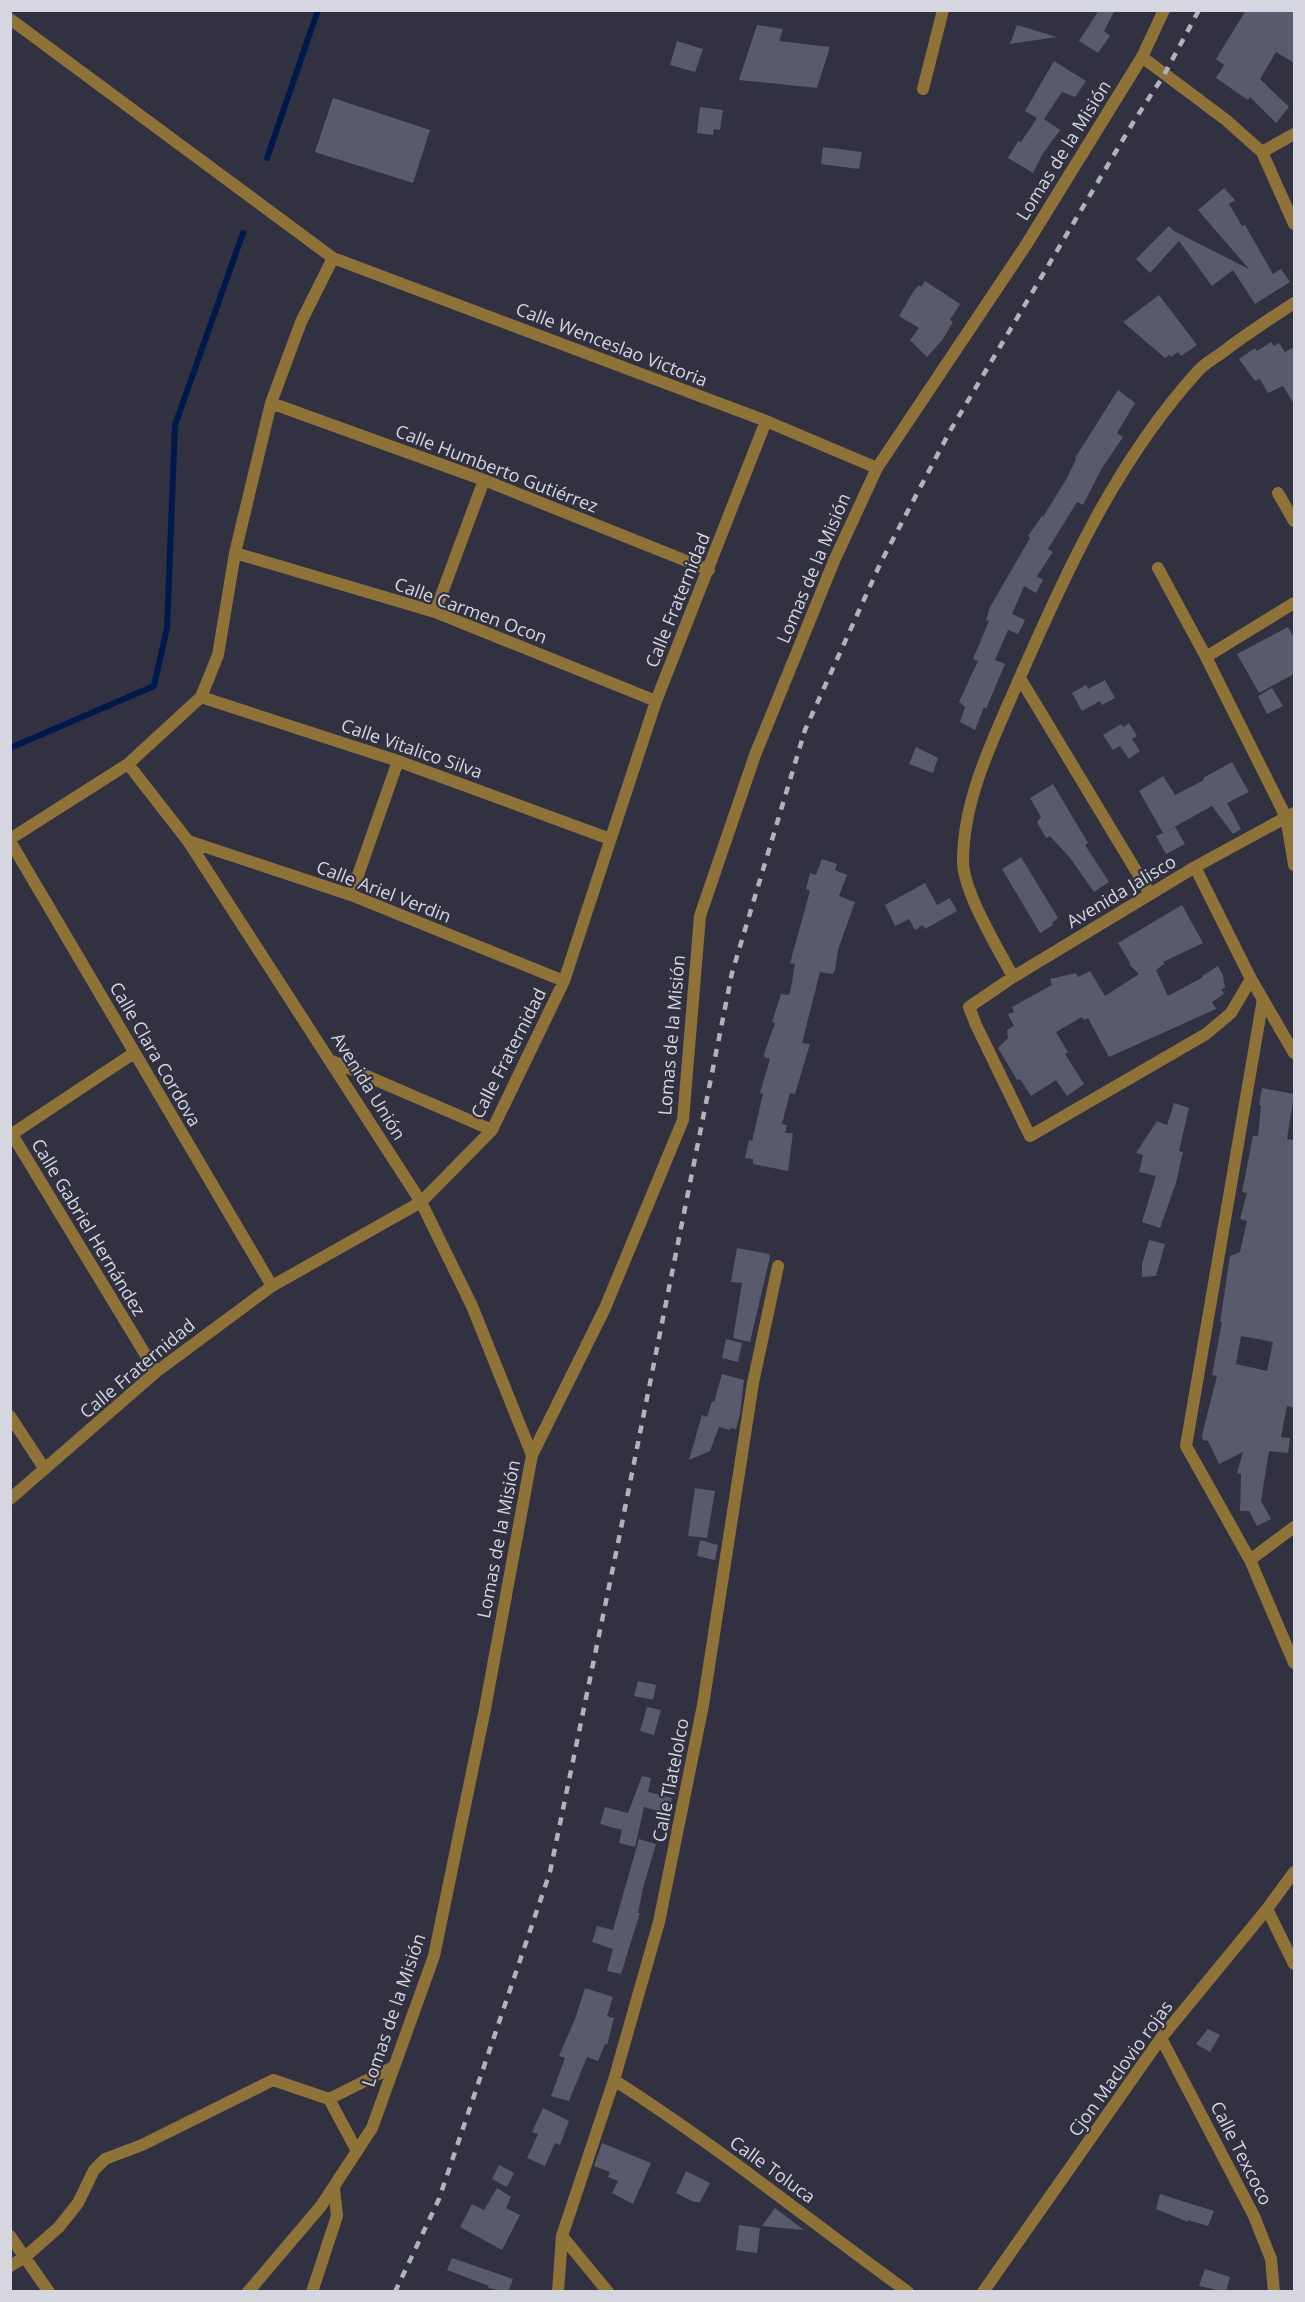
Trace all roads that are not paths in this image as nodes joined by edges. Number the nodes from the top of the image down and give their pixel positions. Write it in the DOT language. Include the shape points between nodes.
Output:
graph roads {
  1 [pos="943,10"];
  2 [pos="1164,10"];
  3 [pos="10,19"];
  4 [pos="1142,57"];
  5 [pos="923,89"];
  6 [pos="1294,134"];
  7 [pos="1262,152"];
  8 [pos="1294,224"];
  9 [pos="333,258"];
  10 [pos="1294,303"];
  11 [pos="271,403"];
  12 [pos="766,422"];
  13 [pos="877,468"];
  14 [pos="484,480"];
  15 [pos="1278,493"];
  16 [pos="1294,521"];
  17 [pos="235,554"];
  18 [pos="1158,568"];
  19 [pos="708,570"];
  20 [pos="1294,603"];
  21 [pos="435,612"];
  22 [pos="1206,657"];
  23 [pos="1020,678"];
  24 [pos="201,697"];
  25 [pos="656,701"];
  26 [pos="398,761"];
  27 [pos="128,764"];
  28 [pos="1290,815"];
  29 [pos="610,839"];
  30 [pos="10,840"];
  31 [pos="188,841"];
  32 [pos="1294,865"];
  33 [pos="1195,867"];
  34 [pos="1150,894"];
  35 [pos="351,896"];
  36 [pos="1013,977"];
  37 [pos="1251,979"];
  38 [pos="564,981"];
  39 [pos="1263,999"];
  40 [pos="134,1053"];
  41 [pos="1294,1053"];
  42 [pos="332,1061"];
  43 [pos="492,1130"];
  44 [pos="11,1133"];
  45 [pos="421,1202"];
  46 [pos="778,1266"];
  47 [pos="272,1286"];
  48 [pos="156,1372"];
  49 [pos="10,1416"];
  50 [pos="532,1455"];
  51 [pos="44,1468"];
  52 [pos="10,1499"];
  53 [pos="1294,1527"];
  54 [pos="1250,1560"];
  55 [pos="1294,1663"];
  56 [pos="1294,1872"];
  57 [pos="1267,1909"];
  58 [pos="1294,1964"];
  59 [pos="1161,2038"];
  60 [pos="393,2067"];
  61 [pos="614,2080"];
  62 [pos="329,2099"];
  63 [pos="357,2151"];
  64 [pos="334,2188"];
  65 [pos="10,2236"];
  66 [pos="562,2236"];
  67 [pos="25,2257"];
  68 [pos="10,2266"];
  69 [pos="49,2292"];
  70 [pos="248,2292"];
  71 [pos="312,2292"];
  72 [pos="558,2292"];
  73 [pos="608,2292"];
  74 [pos="908,2292"];
  75 [pos="983,2292"];
  76 [pos="1274,2292"];
  1 -- 5 [label="street"];
  2 -- 4 [label="street, Lomas de la Misión"];
  3 -- 9 [label="street, Calle Wenceslao Victoria"];
  4 -- 7 [label="street"];
  4 -- 13 [label="street, Lomas de la Misión" via="1026,245"];
  6 -- 7 [label="street"];
  7 -- 8 [label="street"];
  9 -- 11 [label="street" via="301,322"];
  9 -- 12 [label="street, Calle Wenceslao Victoria"];
  10 -- 23 [label="street" via="1200,368 1140,442 1095,519"];
  11 -- 14 [label="street, Calle Humberto Gutiérrez"];
  11 -- 17 [label="street"];
  12 -- 13 [label="street, Calle Wenceslao Victoria"];
  12 -- 19 [label="street, Calle Fraternidad"];
  13 -- 50 [label="street, Lomas de la Misión" via="834,561 755,754 700,916 683,1120 605,1308"];
  14 -- 19 [label="street, Calle Humberto Gutiérrez"];
  14 -- 21 [label="street"];
  15 -- 16 [label="street"];
  17 -- 21 [label="street, Calle Carmen Ocon"];
  17 -- 24 [label="street" via="218,655"];
  18 -- 22 [label="street"];
  19 -- 25 [label="street, Calle Fraternidad"];
  20 -- 22 [label="street"];
  21 -- 25 [label="street, Calle Carmen Ocon"];
  22 -- 28 [label="street"];
  23 -- 34 [label="street"];
  23 -- 36 [label="street" via="986,757 965,826 963,864 972,895"];
  24 -- 26 [label="street, Calle Vitalico Silva"];
  24 -- 27 [label="street"];
  25 -- 29 [label="street, Calle Fraternidad"];
  26 -- 29 [label="street, Calle Vitalico Silva"];
  26 -- 35 [label="street"];
  27 -- 30 [label="street"];
  27 -- 31 [label="street, Avenida Unión"];
  28 -- 32 [label="street"];
  28 -- 33 [label="street, Avenida Jalisco"];
  29 -- 38 [label="street, Calle Fraternidad"];
  30 -- 40 [label="street, Calle Clara Cordova"];
  31 -- 35 [label="street, Calle Ariel Verdin"];
  31 -- 42 [label="street, Avenida Unión"];
  33 -- 34 [label="street, Avenida Jalisco"];
  33 -- 37 [label="street"];
  34 -- 36 [label="street, Avenida Jalisco"];
  35 -- 38 [label="street, Calle Ariel Verdin"];
  36 -- 37 [label="street, Avenida Jalisco" via="969,1006 1030,1136 1206,1034 1231,1013"];
  37 -- 39 [label="street"];
  38 -- 43 [label="street, Calle Fraternidad"];
  39 -- 41 [label="street"];
  39 -- 54 [label="street" via="1186,1446"];
  40 -- 44 [label="street"];
  40 -- 47 [label="street, Calle Clara Cordova"];
  42 -- 43 [label="street"];
  42 -- 45 [label="street, Avenida Unión"];
  43 -- 45 [label="street, Calle Fraternidad"];
  44 -- 48 [label="street, Calle Gabriel Hernández"];
  45 -- 47 [label="street, Calle Fraternidad"];
  45 -- 50 [label="street, Avenida Unión" via="472,1306"];
  46 -- 61 [label="street, Calle Tlatelolco" via="753,1383 703,1705 659,1922"];
  47 -- 48 [label="street, Calle Fraternidad"];
  48 -- 51 [label="street, Calle Fraternidad"];
  49 -- 51 [label="street"];
  50 -- 60 [label="street, Lomas de la Misión" via="434,1956"];
  51 -- 52 [label="street, Calle Fraternidad"];
  53 -- 54 [label="street"];
  54 -- 55 [label="street"];
  56 -- 57 [label="street, Cjon Maclovio rojas"];
  57 -- 58 [label="street"];
  57 -- 59 [label="street, Cjon Maclovio rojas"];
  59 -- 75 [label="street, Cjon Maclovio rojas"];
  59 -- 76 [label="street, Calle Texcoco" via="1254,2216 1270,2259"];
  60 -- 62 [label="street"];
  60 -- 63 [label="street, Lomas de la Misión" via="372,2128"];
  61 -- 66 [label="street, Calle Tlatelolco"];
  61 -- 74 [label="street, Calle Toluca" via="744,2169"];
  62 -- 63 [label="street"];
  62 -- 67 [label="street" via="273,2080 142,2145 105,2159 59,2227"];
  63 -- 64 [label="street, Lomas de la Misión"];
  64 -- 70 [label="street, Lomas de la Misión"];
  64 -- 71 [label="street" via="337,2216"];
  65 -- 67 [label="street"];
  66 -- 72 [label="street, Calle Tlatelolco"];
  66 -- 73 [label="street"];
  67 -- 68 [label="street"];
  67 -- 69 [label="street"];
}
